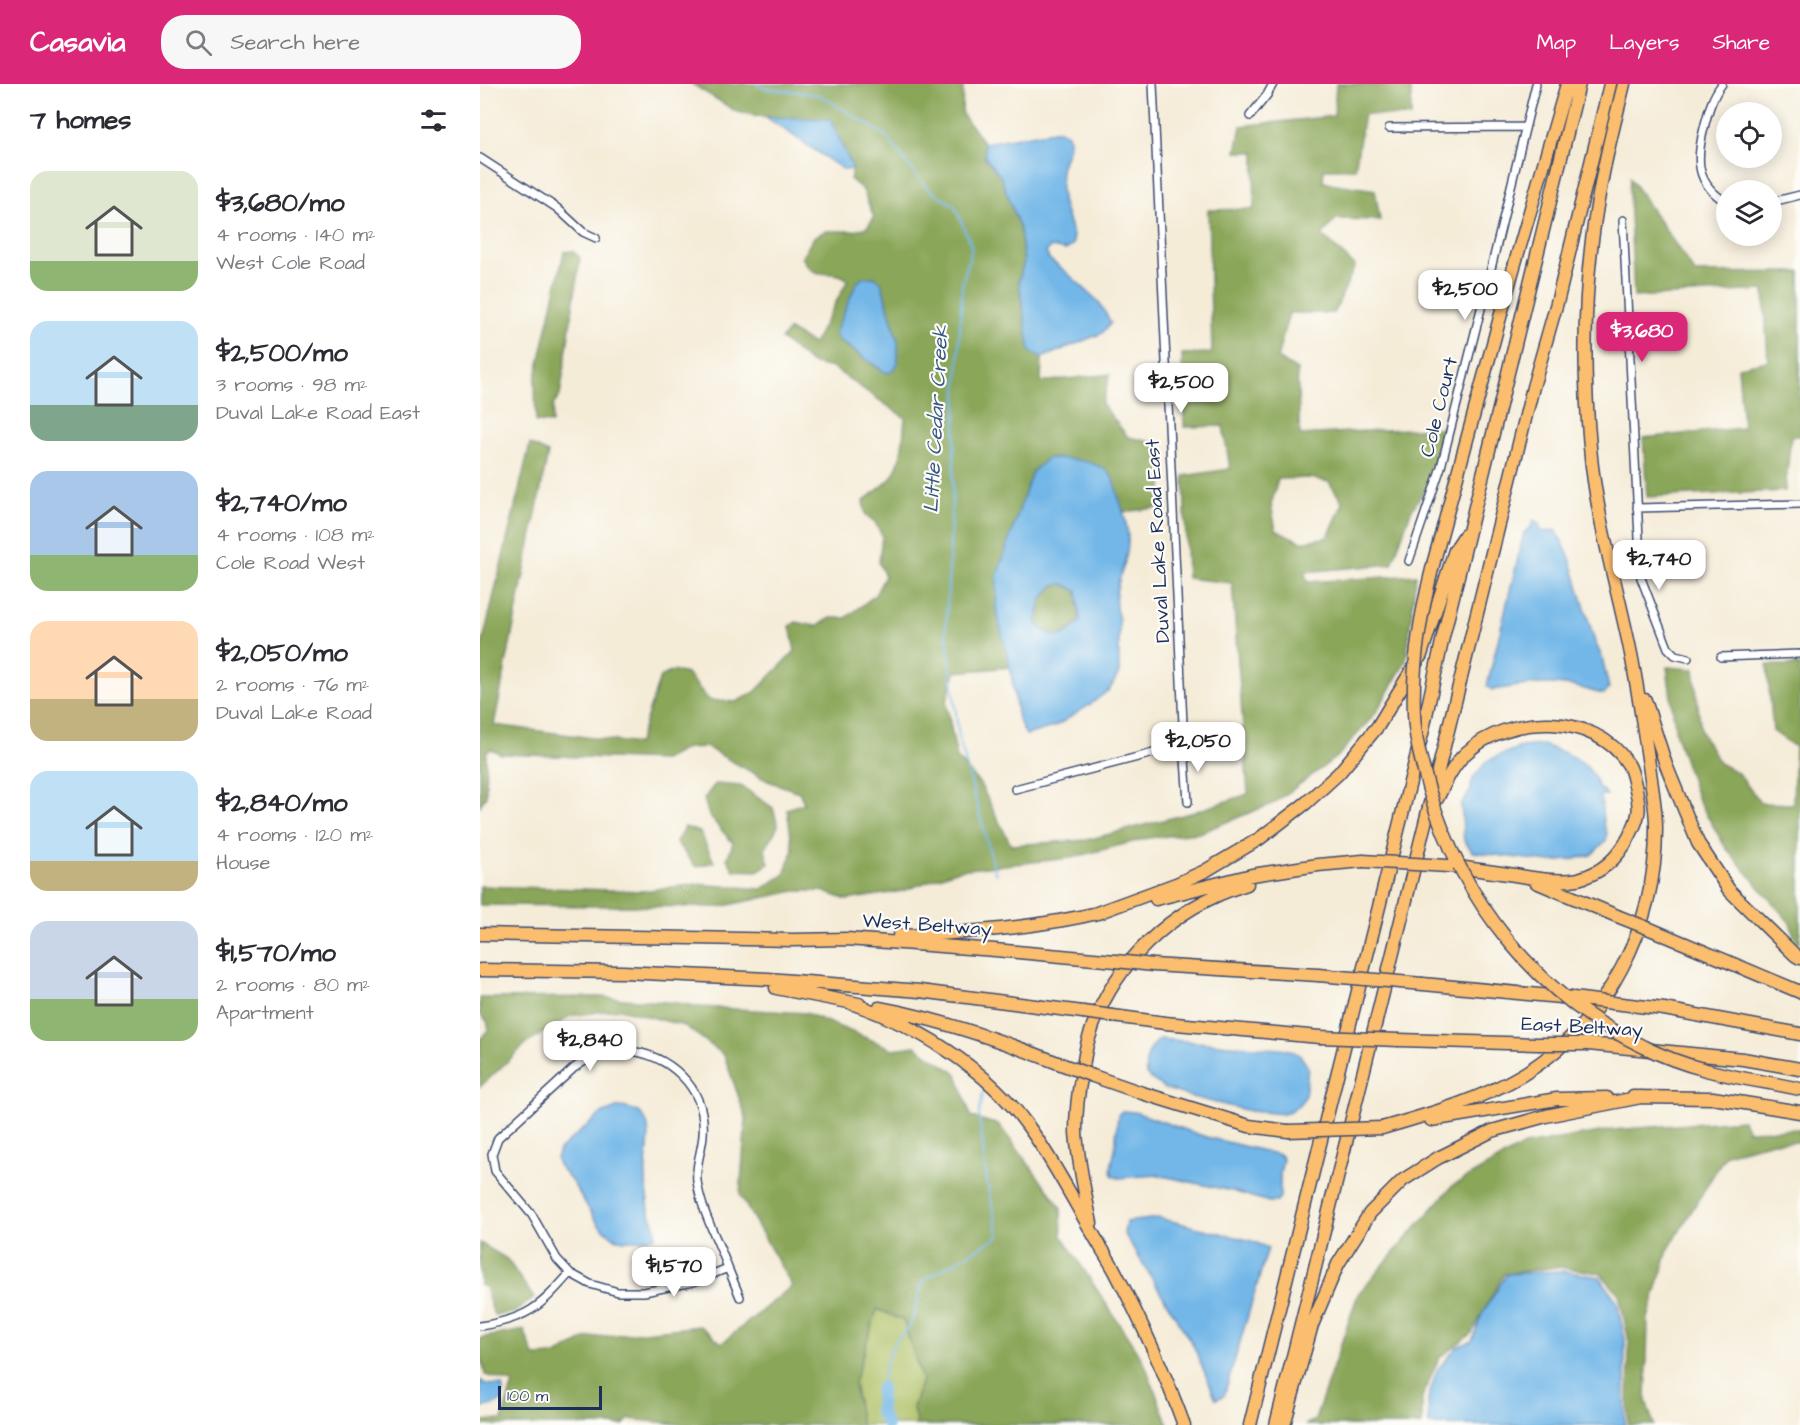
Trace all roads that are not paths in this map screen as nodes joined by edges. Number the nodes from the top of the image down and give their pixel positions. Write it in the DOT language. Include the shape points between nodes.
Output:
graph roads {
  1 [pos="1153,84"];
  2 [pos="1273,84"];
  3 [pos="1536,84"];
  4 [pos="1567,84"];
  5 [pos="1579,84"];
  6 [pos="1610,84"];
  7 [pos="1624,84"];
  8 [pos="1722,84"];
  9 [pos="1250,116"];
  10 [pos="1525,127"];
  11 [pos="1389,128"];
  12 [pos="480,158"];
  13 [pos="1716,194"];
  14 [pos="1800,195"];
  15 [pos="1782,200"];
  16 [pos="1623,220"];
  17 [pos="596,238"];
  18 [pos="1800,504"];
  19 [pos="1637,508"];
  20 [pos="1470,526"];
  21 [pos="1409,561"];
  22 [pos="1631,653"];
  23 [pos="1800,654"];
  24 [pos="1721,657"];
  25 [pos="1688,658"];
  26 [pos="1184,745"];
  27 [pos="1015,789"];
  28 [pos="1188,802"];
  29 [pos="1426,821"];
  30 [pos="1318,865"];
  31 [pos="1521,876"];
  32 [pos="1094,914"];
  33 [pos="480,934"];
  34 [pos="847,939"];
  35 [pos="1800,958"];
  36 [pos="480,970"];
  37 [pos="623,972"];
  38 [pos="1370,979"];
  39 [pos="1800,992"];
  40 [pos="851,1003"];
  41 [pos="1800,1034"];
  42 [pos="1800,1070"];
  43 [pos="1800,1089"];
  44 [pos="1641,1097"];
  45 [pos="1800,1113"];
  46 [pos="1382,1128"];
  47 [pos="1093,1234"];
  48 [pos="728,1268"];
  49 [pos="570,1273"];
  50 [pos="740,1297"];
  51 [pos="480,1326"];
  52 [pos="1184,1425"];
  53 [pos="1250,1425"];
  54 [pos="1276,1425"];
  55 [pos="1284,1425"];
  1 -- 26 [label="street, Duval Lake Road East"];
  2 -- 9 [label="street"];
  3 -- 10 [label="street, Cole Court"];
  4 -- 43 [label="highway, bridge" via="1423,605 1414,705 1420,760 1444,837 1465,879 1506,939 1542,978 1605,1026 1644,1047 1727,1076"];
  5 -- 20 [label="highway"];
  6 -- 29 [label="highway"];
  7 -- 22 [label="highway" via="1600,185 1585,347 1597,503"];
  8 -- 13 [label="street" via="1712,102 1698,153 1702,175"];
  10 -- 11 [label="street"];
  10 -- 21 [label="street, Cole Court" via="1441,466"];
  12 -- 17 [label="street"];
  14 -- 15 [label="street"];
  16 -- 19 [label="street"];
  18 -- 19 [label="street"];
  19 -- 25 [label="street" via="1641,578 1668,648 1675,655"];
  20 -- 32 [label="highway" via="1455,550 1420,655 1378,726 1339,773 1259,839 1206,871"];
  20 -- 53 [label="highway"];
  22 -- 35 [label="highway" via="1666,765 1698,843 1729,890"];
  22 -- 46 [label="highway" via="1656,823 1648,903 1631,951 1594,1009 1575,1032 1539,1063 1449,1108"];
  23 -- 24 [label="street"];
  26 -- 27 [label="street"];
  26 -- 28 [label="street, Duval Lake Road East"];
  29 -- 31 [label="highway" via="1447,778 1466,753 1498,732 1531,724 1554,724 1587,732 1612,744 1630,765 1639,803 1638,820 1621,853 1600,870 1577,879"];
  29 -- 54 [label="highway"];
  30 -- 31 [label="highway, bridge" via="1363,861 1448,866"];
  30 -- 32 [label="highway" via="1252,875"];
  30 -- 47 [label="highway" via="1245,884 1210,897 1179,915 1140,949 1101,1005 1088,1042 1078,1093 1076,1132"];
  31 -- 39 [label="highway, bridge"];
  32 -- 34 [label="highway" via="947,934"];
  33 -- 34 [label="highway, West Beltway"];
  34 -- 38 [label="highway, West Beltway, bridge"];
  36 -- 37 [label="highway"];
  37 -- 40 [label="highway" via="787,989"];
  37 -- 42 [label="highway, East Beltway, bridge" via="920,991 1165,1023 1320,1037 1588,1044 1743,1059"];
  38 -- 41 [label="highway, East Beltway, bridge" via="1613,1003"];
  40 -- 46 [label="highway, bridge" via="965,1029 1142,1093 1249,1126 1288,1131"];
  40 -- 47 [label="highway" via="909,1028 962,1060 1003,1097 1055,1166"];
  44 -- 45 [label="highway" via="1713,1098"];
  44 -- 46 [label="highway" via="1557,1099"];
  44 -- 55 [label="highway" via="1492,1131 1403,1180 1370,1213 1338,1264 1312,1325"];
  47 -- 52 [label="highway" via="1114,1269"];
  48 -- 49 [label="street" via="693,1282 632,1293 602,1288"];
  48 -- 49 [label="street" via="702,1204 697,1178 703,1123 695,1094 678,1071 665,1062 624,1050 595,1056 574,1068 498,1138 492,1154 495,1171 532,1215 550,1248"];
  48 -- 50 [label="street"];
  49 -- 51 [label="street" via="546,1300 525,1314"];
}
